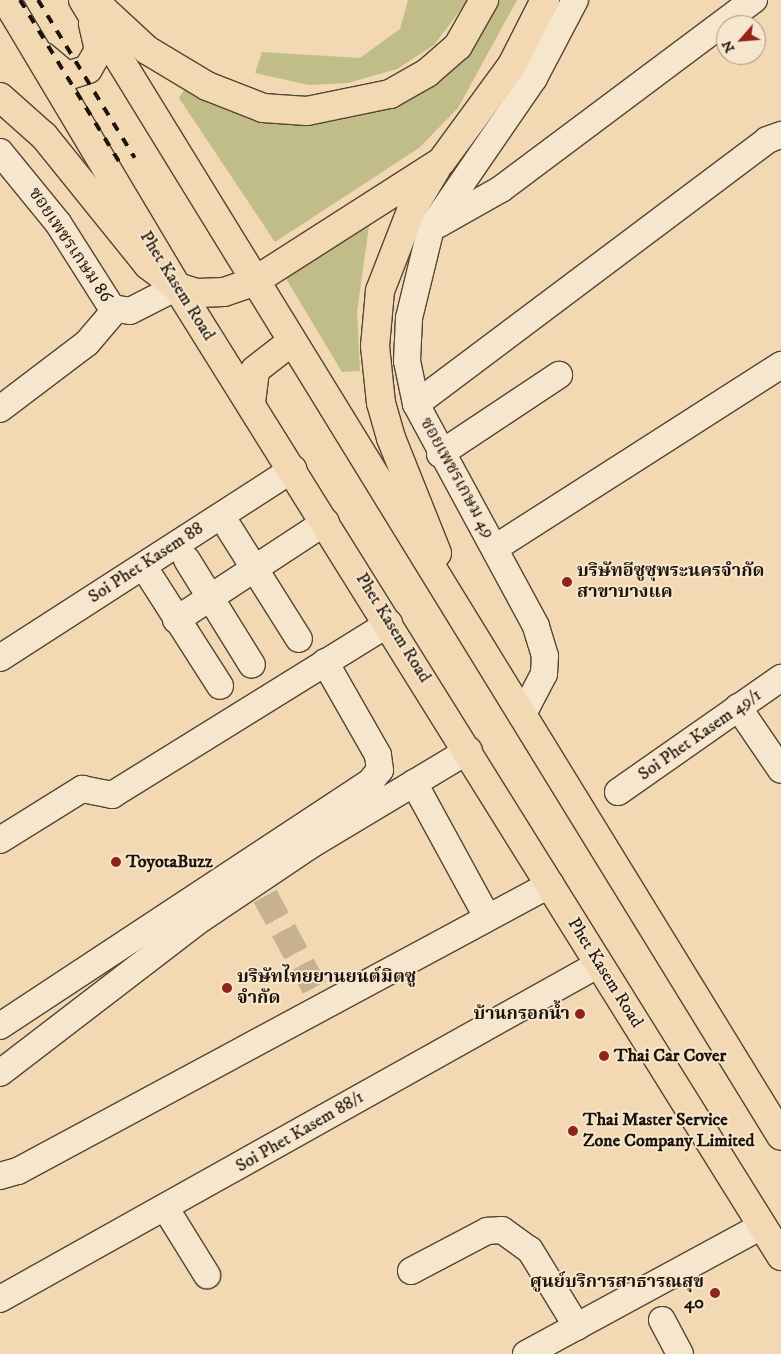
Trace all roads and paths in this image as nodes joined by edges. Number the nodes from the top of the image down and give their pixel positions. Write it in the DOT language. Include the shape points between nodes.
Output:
graph roads {
  1 [pos="6,0"];
  2 [pos="545,0"];
  3 [pos="575,0"];
  4 [pos="754,0"];
  5 [pos="483,2"];
  6 [pos="89,4"];
  7 [pos="34,47"];
  8 [pos="0,97"];
  9 [pos="781,135"];
  10 [pos="0,152"];
  11 [pos="441,162"];
  12 [pos="431,228"];
  13 [pos="253,282"];
  14 [pos="177,287"];
  15 [pos="116,309"];
  16 [pos="291,342"];
  17 [pos="781,365"];
  18 [pos="559,375"];
  19 [pos="251,403"];
  20 [pos="416,404"];
  21 [pos="0,409"];
  22 [pos="440,454"];
  23 [pos="293,469"];
  24 [pos="326,522"];
  25 [pos="229,528"];
  26 [pos="496,548"];
  27 [pos="187,560"];
  28 [pos="255,568"];
  29 [pos="151,578"];
  30 [pos="210,597"];
  31 [pos="176,620"];
  32 [pos="390,623"];
  33 [pos="299,639"];
  34 [pos="476,642"];
  35 [pos="0,658"];
  36 [pos="325,662"];
  37 [pos="252,665"];
  38 [pos="781,678"];
  39 [pos="220,686"];
  40 [pos="738,707"];
  41 [pos="522,716"];
  42 [pos="469,750"];
  43 [pos="781,770"];
  44 [pos="414,783"];
  45 [pos="618,792"];
  46 [pos="0,840"];
  47 [pos="551,884"];
  48 [pos="487,917"];
  49 [pos="599,964"];
  50 [pos="0,1026"];
  51 [pos="0,1073"];
  52 [pos="781,1136"];
  53 [pos="0,1176"];
  54 [pos="166,1209"];
  55 [pos="762,1226"];
  56 [pos="781,1256"];
  57 [pos="411,1271"];
  58 [pos="208,1276"];
  59 [pos="0,1299"];
  60 [pos="662,1320"];
  61 [pos="577,1327"];
  62 [pos="526,1354"];
  63 [pos="680,1354"];
  1 -- 7 [label="main road, Phet Kasem Road"];
  2 -- 11 [label="main road" via="512,65"];
  3 -- 12 [label="street, ซอยเพชรเกษม 49" via="534,78"];
  4 -- 12 [label="street" via="501,189"];
  5 -- 6 [label="main road" via="458,46 427,73 390,94 307,111 263,108 207,86 147,50"];
  6 -- 7 [label="main road" via="99,50 88,69 67,76 57,72"];
  6 -- 13 [label="main road"];
  7 -- 14 [label="main road, Phet Kasem Road"];
  8 -- 14 [label="main road" via="44,136 148,265"];
  9 -- 20 [label="street" via="767,140"];
  10 -- 15 [label="street, ซอยเพชรเกษม 86" via="26,180 103,297"];
  11 -- 13 [label="main road"];
  11 -- 34 [label="main road" via="396,246 380,291 376,346 381,404 391,438"];
  12 -- 20 [label="street, ซอยเพชรเกษม 49" via="409,318 407,361"];
  13 -- 14 [label="main road" via="224,292 197,293"];
  13 -- 16 [label="main road"];
  14 -- 15 [label="street, ซอยเพชรเกษม 86" via="130,311"];
  14 -- 19 [label="main road, Phet Kasem Road"];
  15 -- 21 [label="street" via="87,344"];
  16 -- 19 [label="main road" via="256,370"];
  16 -- 34 [label="main road"];
  17 -- 26 [label="street"];
  18 -- 22 [label="street"];
  19 -- 23 [label="main road, Phet Kasem Road"];
  20 -- 22 [label="street, ซอยเพชรเกษม 49"];
  22 -- 26 [label="street, ซอยเพชรเกษม 49"];
  23 -- 24 [label="main road, Phet Kasem Road"];
  23 -- 35 [label="street, Soi Phet Kasem 88"];
  24 -- 28 [label="street"];
  24 -- 32 [label="main road, Phet Kasem Road"];
  25 -- 28 [label="street"];
  26 -- 41 [label="street, ซอยเพชรเกษม 49" via="536,626 545,656 544,674"];
  27 -- 30 [label="street"];
  28 -- 30 [label="street"];
  28 -- 33 [label="street"];
  29 -- 31 [label="street"];
  30 -- 31 [label="street"];
  30 -- 37 [label="street"];
  31 -- 39 [label="street"];
  32 -- 36 [label="street"];
  32 -- 42 [label="main road, Phet Kasem Road"];
  34 -- 41 [label="main road"];
  36 -- 46 [label="street" via="112,795 82,789"];
  36 -- 50 [label="street" via="378,755 380,770 371,781"];
  38 -- 40 [label="street, Soi Phet Kasem 49/1"];
  40 -- 43 [label="street"];
  40 -- 45 [label="street, Soi Phet Kasem 49/1"];
  41 -- 52 [label="main road"];
  42 -- 44 [label="street"];
  42 -- 47 [label="main road, Phet Kasem Road"];
  44 -- 48 [label="street"];
  44 -- 51 [label="street" via="261,889 133,968"];
  47 -- 48 [label="street"];
  47 -- 49 [label="main road, Phet Kasem Road"];
  48 -- 53 [label="street" via="320,999 18,1171"];
  49 -- 54 [label="street, Soi Phet Kasem 88/1"];
  49 -- 55 [label="main road, Phet Kasem Road"];
  54 -- 58 [label="street"];
  54 -- 59 [label="street, Soi Phet Kasem 88/1"];
  55 -- 56 [label="main road, Phet Kasem Road"];
  55 -- 61 [label="street"];
  57 -- 61 [label="street" via="487,1231 502,1230 530,1250"];
  60 -- 63 [label="street"];
  61 -- 62 [label="street"];
}
